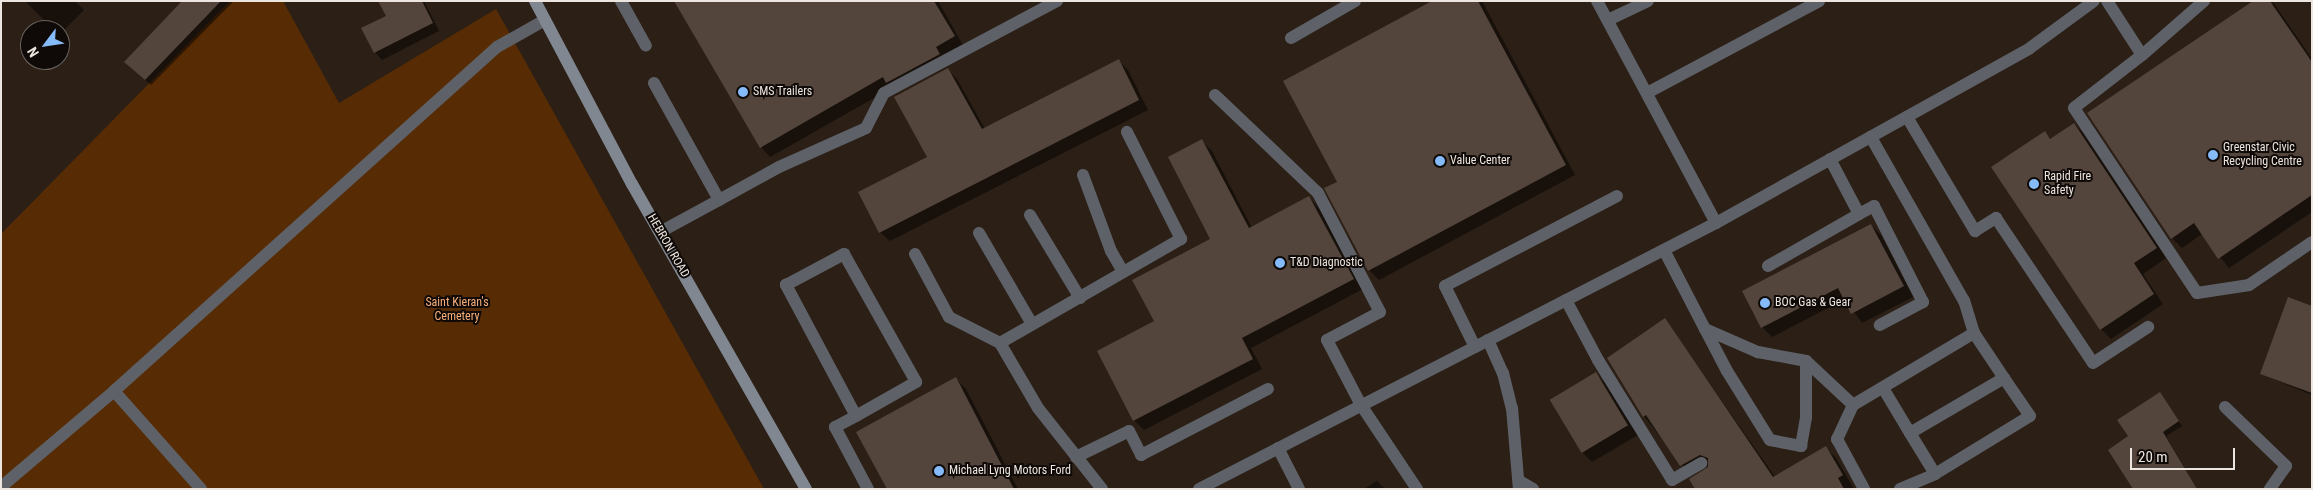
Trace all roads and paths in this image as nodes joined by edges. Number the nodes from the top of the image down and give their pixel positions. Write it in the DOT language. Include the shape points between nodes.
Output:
graph roads {
  1 [pos="535,1"];
  2 [pos="621,1"];
  3 [pos="1057,1"];
  4 [pos="1355,1"];
  5 [pos="1597,1"];
  6 [pos="1648,1"];
  7 [pos="1818,1"];
  8 [pos="2094,1"];
  9 [pos="2107,1"];
  10 [pos="2204,1"];
  11 [pos="545,20"];
  12 [pos="1608,20"];
  13 [pos="1291,38"];
  14 [pos="646,46"];
  15 [pos="2142,55"];
  16 [pos="654,83"];
  17 [pos="1646,93"];
  18 [pos="1215,95"];
  19 [pos="1907,117"];
  20 [pos="1128,132"];
  21 [pos="1871,137"];
  22 [pos="1830,159"];
  23 [pos="1083,175"];
  24 [pos="1618,196"];
  25 [pos="719,200"];
  26 [pos="1859,214"];
  27 [pos="1030,215"];
  28 [pos="1716,223"];
  29 [pos="660,232"];
  30 [pos="979,233"];
  31 [pos="2312,242"];
  32 [pos="1664,250"];
  33 [pos="915,254"];
  34 [pos="1768,266"];
  35 [pos="1124,272"];
  36 [pos="1080,298"];
  37 [pos="1566,300"];
  38 [pos="1032,324"];
  39 [pos="1880,325"];
  40 [pos="2148,327"];
  41 [pos="1706,329"];
  42 [pos="1974,333"];
  43 [pos="1488,340"];
  44 [pos="1000,343"];
  45 [pos="1475,347"];
  46 [pos="1806,361"];
  47 [pos="2004,378"];
  48 [pos="1883,388"];
  49 [pos="1268,389"];
  50 [pos="114,391"];
  51 [pos="1361,405"];
  52 [pos="1853,406"];
  53 [pos="2225,407"];
  54 [pos="856,416"];
  55 [pos="1910,433"];
  56 [pos="1278,448"];
  57 [pos="1076,456"];
  58 [pos="1701,464"];
  59 [pos="1935,474"];
  60 [pos="1520,485"];
  61 [pos="1,487"];
  62 [pos="201,489"];
  63 [pos="806,489"];
  64 [pos="868,489"];
  65 [pos="1102,489"];
  66 [pos="1199,489"];
  67 [pos="1299,489"];
  68 [pos="1417,489"];
  69 [pos="1533,489"];
  70 [pos="1864,489"];
  71 [pos="1900,489"];
  72 [pos="2270,489"];
  1 -- 11 [label="street, HEBRON ROAD"];
  2 -- 14 [label="street"];
  3 -- 25 [label="street" via="884,93 866,128 779,167"];
  4 -- 13 [label="street"];
  5 -- 12 [label="street"];
  6 -- 12 [label="street"];
  7 -- 17 [label="street"];
  8 -- 19 [label="street" via="2030,48"];
  9 -- 15 [label="street"];
  10 -- 15 [label="street"];
  11 -- 29 [label="street, HEBRON ROAD"];
  11 -- 50 [label="street" via="497,47"];
  12 -- 17 [label="street"];
  15 -- 31 [label="street" via="2074,108 2197,293 2248,285"];
  16 -- 25 [label="street"];
  17 -- 28 [label="street"];
  18 -- 51 [label="street" via="1318,193 1380,312 1327,340"];
  19 -- 21 [label="street"];
  19 -- 40 [label="street" via="1975,231 1996,218 2093,363"];
  20 -- 35 [label="street" via="1181,239"];
  21 -- 22 [label="street"];
  21 -- 42 [label="street" via="1964,301"];
  22 -- 26 [label="street"];
  22 -- 28 [label="street"];
  23 -- 35 [label="street" via="1111,251"];
  24 -- 45 [label="street" via="1445,286"];
  25 -- 29 [label="street"];
  26 -- 34 [label="street"];
  26 -- 39 [label="street" via="1874,206 1924,302"];
  27 -- 36 [label="street"];
  28 -- 32 [label="street"];
  29 -- 63 [label="street, HEBRON ROAD"];
  30 -- 38 [label="street"];
  32 -- 37 [label="street"];
  32 -- 41 [label="street"];
  33 -- 44 [label="street" via="949,317"];
  35 -- 36 [label="street"];
  36 -- 38 [label="street"];
  37 -- 43 [label="street"];
  37 -- 58 [label="street" via="1598,360 1672,480"];
  38 -- 44 [label="street"];
  41 -- 46 [label="street" via="1758,352"];
  41 -- 46 [label="street" via="1727,371 1770,440 1801,446 1806,418"];
  42 -- 47 [label="street"];
  42 -- 48 [label="street"];
  43 -- 45 [label="street"];
  43 -- 60 [label="street" via="1503,373 1512,408"];
  44 -- 57 [label="street" via="1038,408"];
  45 -- 51 [label="street"];
  46 -- 52 [label="street"];
  47 -- 55 [label="street"];
  47 -- 59 [label="street" via="2030,416"];
  48 -- 52 [label="street"];
  48 -- 55 [label="street"];
  49 -- 57 [label="street" via="1141,455 1129,431"];
  50 -- 61 [label="street"];
  50 -- 62 [label="street"];
  51 -- 56 [label="street"];
  51 -- 68 [label="street"];
  52 -- 70 [label="street" via="1837,439"];
  53 -- 72 [label="street" via="2286,466"];
  54 -- 54 [label="street" via="786,285 844,254 916,382"];
  54 -- 64 [label="street" via="835,427"];
  55 -- 59 [label="street"];
  56 -- 66 [label="street"];
  56 -- 67 [label="street"];
  57 -- 65 [label="street"];
  59 -- 71 [label="street"];
  60 -- 69 [label="street"];
}
